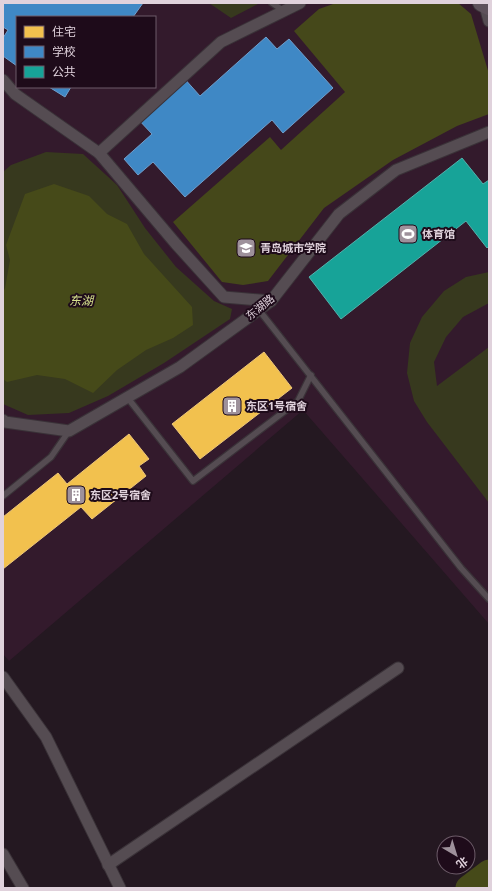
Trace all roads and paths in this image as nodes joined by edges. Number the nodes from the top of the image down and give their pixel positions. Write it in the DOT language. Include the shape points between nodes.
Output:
graph roads {
  1 [pos="272,3"];
  2 [pos="300,3"];
  3 [pos="284,11"];
  4 [pos="3,80"];
  5 [pos="489,132"];
  6 [pos="98,153"];
  7 [pos="271,301"];
  8 [pos="259,310"];
  9 [pos="310,375"];
  10 [pos="127,397"];
  11 [pos="3,420"];
  12 [pos="69,431"];
  13 [pos="3,496"];
  14 [pos="489,599"];
  15 [pos="398,668"];
  16 [pos="3,677"];
  17 [pos="3,854"];
  18 [pos="108,865"];
  19 [pos="23,888"];
  20 [pos="120,888"];
  1 -- 3 [label="lane"];
  2 -- 3 [label="street"];
  3 -- 6 [label="street" via="220,42"];
  4 -- 6 [label="street" via="15,94"];
  5 -- 7 [label="street, 东湖路" via="396,170 339,214"];
  6 -- 7 [label="street" via="224,298"];
  7 -- 8 [label="street, 东湖路"];
  8 -- 9 [label="lane"];
  8 -- 10 [label="street, 东湖路" via="180,367"];
  9 -- 10 [label="lane" via="298,402 193,481"];
  9 -- 14 [label="lane" via="461,568"];
  10 -- 12 [label="street, 东湖路"];
  11 -- 12 [label="street"];
  12 -- 13 [label="lane" via="51,458"];
  15 -- 18 [label="street"];
  16 -- 18 [label="street" via="46,737"];
  17 -- 19 [label="street"];
  18 -- 20 [label="street"];
}
